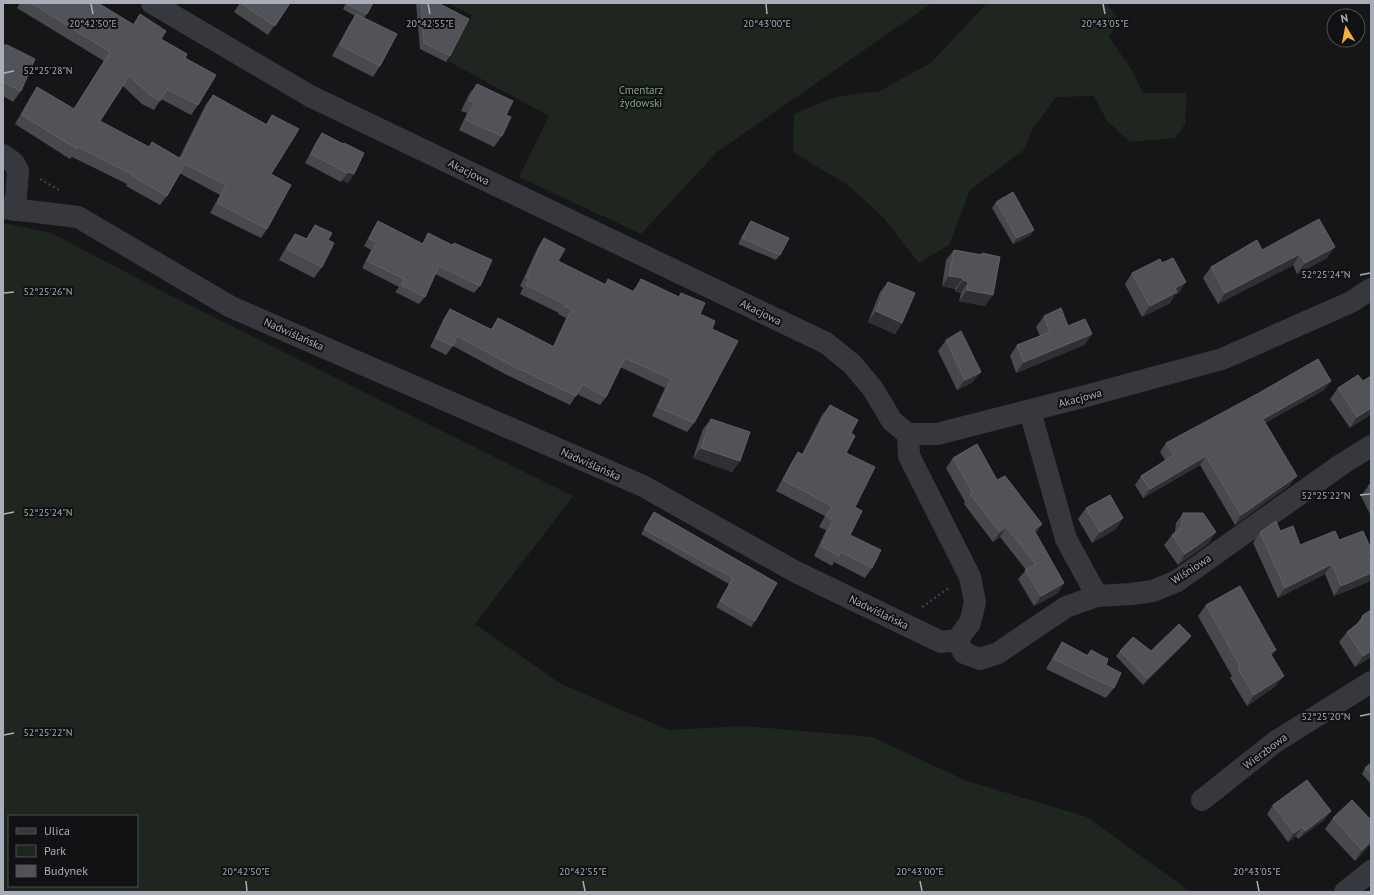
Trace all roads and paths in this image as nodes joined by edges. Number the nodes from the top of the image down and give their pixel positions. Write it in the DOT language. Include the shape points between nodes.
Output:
graph roads {
  1 [pos="152,3"];
  2 [pos="3,155"];
  3 [pos="9,209"];
  4 [pos="1371,289"];
  5 [pos="1030,411"];
  6 [pos="908,434"];
  7 [pos="1371,446"];
  8 [pos="1097,596"];
  9 [pos="957,640"];
  10 [pos="1371,682"];
  11 [pos="1202,800"];
  12 [pos="1371,871"];
  13 [pos="1345,892"];
  1 -- 6 [label="street, Akacjowa" via="310,96 826,343 852,364 873,389 892,421"];
  2 -- 3 [label="street, Nadwiślańska" via="14,163 18,171"];
  3 -- 9 [label="street, Nadwiślańska" via="78,217 231,307 643,486 794,571 941,642"];
  4 -- 5 [label="street, Akacjowa" via="1351,302 1222,359"];
  5 -- 6 [label="street, Akacjowa" via="938,434"];
  5 -- 8 [label="street" via="1066,539"];
  6 -- 9 [label="street" via="909,456 970,577 975,602 970,623"];
  7 -- 8 [label="street, Wiśniowa" via="1177,581 1153,591"];
  8 -- 9 [label="street, Wiśniowa" via="1066,607 998,653 980,659 964,653"];
  10 -- 11 [label="street, Wierzbowa" via="1275,742"];
  12 -- 13 [label="street"];
}
